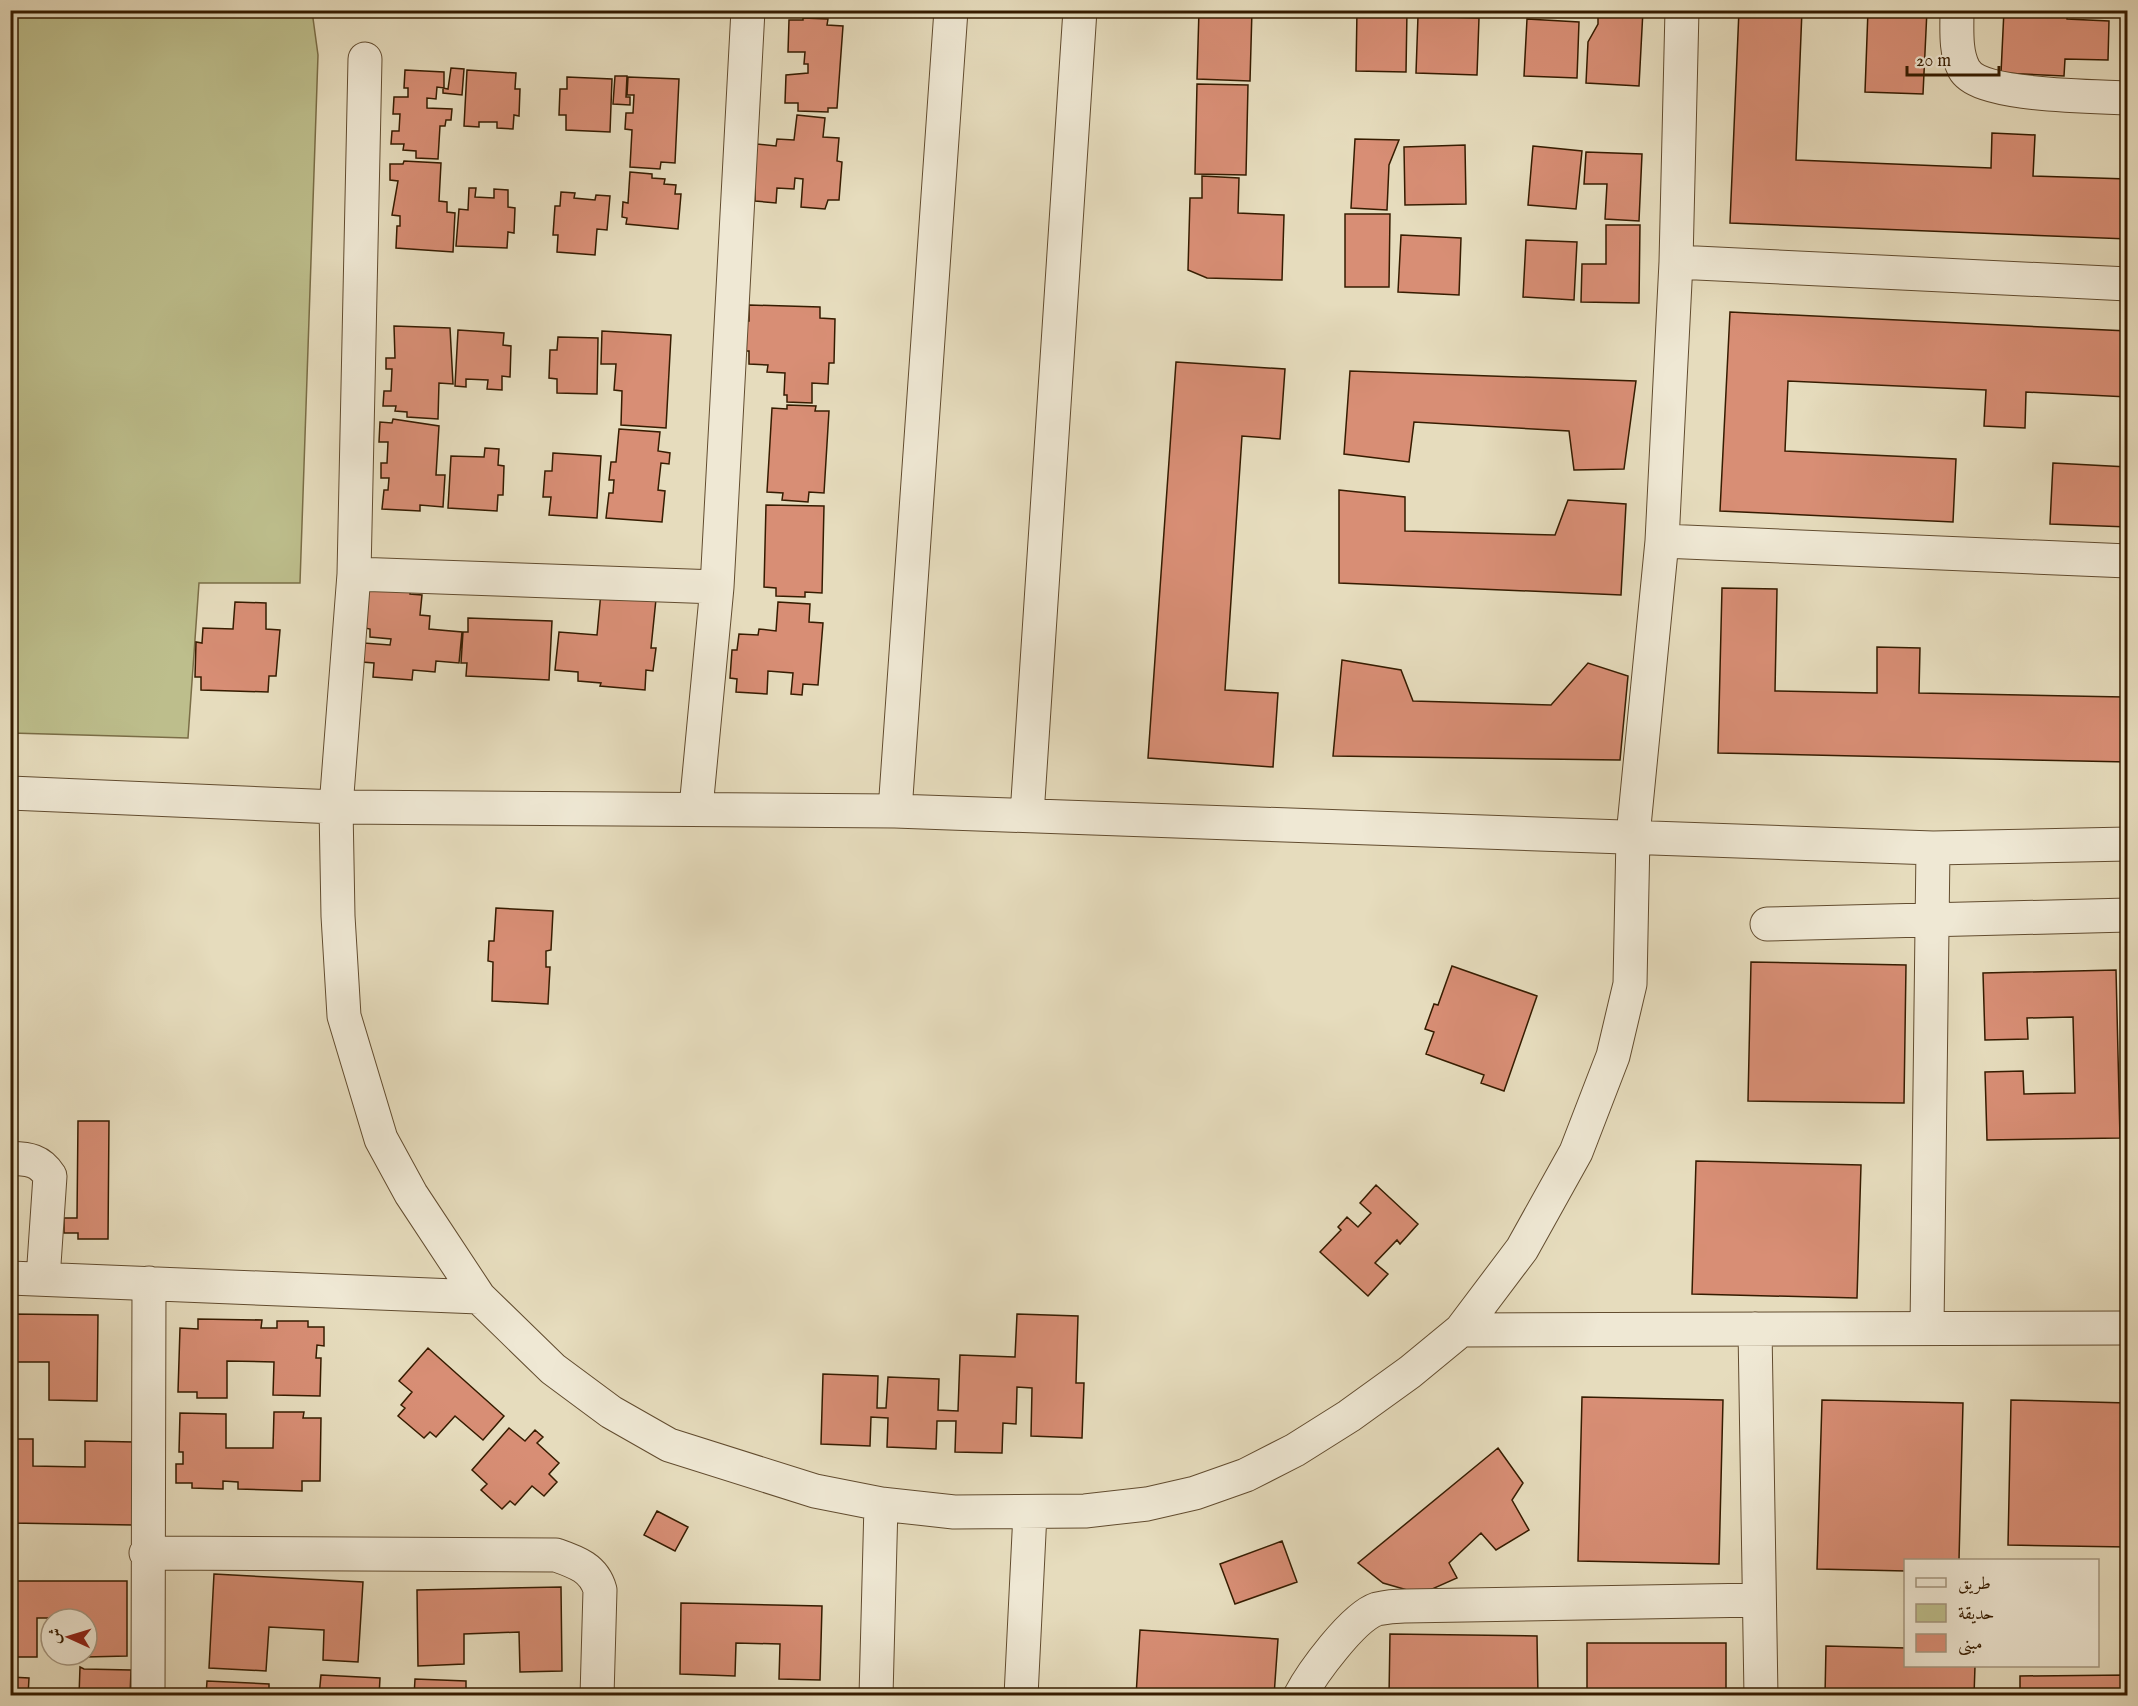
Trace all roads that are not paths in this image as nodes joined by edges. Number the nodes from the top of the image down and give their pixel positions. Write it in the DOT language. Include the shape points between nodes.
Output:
graph roads {
  1 [pos="748,10"];
  2 [pos="951,10"];
  3 [pos="1080,10"];
  4 [pos="1682,10"];
  5 [pos="1957,10"];
  6 [pos="365,59"];
  7 [pos="2127,98"];
  8 [pos="1676,262"];
  9 [pos="2127,284"];
  10 [pos="1662,541"];
  11 [pos="2127,561"];
  12 [pos="354,574"];
  13 [pos="717,587"];
  14 [pos="10,793"];
  15 [pos="336,807"];
  16 [pos="696,808"];
  17 [pos="895,811"];
  18 [pos="1027,815"];
  19 [pos="1633,836"];
  20 [pos="2127,844"];
  21 [pos="1933,848"];
  22 [pos="2127,915"];
  23 [pos="1931,918"];
  24 [pos="1767,924"];
  25 [pos="10,1158"];
  26 [pos="10,1278"];
  27 [pos="43,1279"];
  28 [pos="149,1282"];
  29 [pos="479,1297"];
  30 [pos="1927,1328"];
  31 [pos="2127,1328"];
  32 [pos="1755,1329"];
  33 [pos="1461,1330"];
  34 [pos="881,1504"];
  35 [pos="1030,1513"];
  36 [pos="146,1553"];
  37 [pos="1759,1600"];
  38 [pos="148,1695"];
  39 [pos="597,1695"];
  40 [pos="876,1695"];
  41 [pos="1021,1695"];
  42 [pos="1300,1695"];
  43 [pos="1761,1695"];
  1 -- 13 [label="street"];
  2 -- 17 [label="street"];
  3 -- 18 [label="street"];
  4 -- 8 [label="street"];
  5 -- 7 [label="street" via="1958,55 1975,81 2001,89"];
  6 -- 12 [label="street"];
  8 -- 9 [label="street"];
  8 -- 10 [label="street"];
  10 -- 11 [label="street"];
  10 -- 19 [label="street"];
  12 -- 13 [label="street"];
  12 -- 15 [label="street"];
  13 -- 16 [label="street"];
  14 -- 15 [label="street"];
  15 -- 16 [label="street"];
  15 -- 29 [label="street" via="344,1016 362,1084 381,1139 411,1194"];
  16 -- 17 [label="street"];
  17 -- 18 [label="street"];
  18 -- 19 [label="street"];
  19 -- 21 [label="street"];
  19 -- 33 [label="street" via="1630,984 1613,1056 1576,1152 1522,1249"];
  20 -- 21 [label="street"];
  21 -- 23 [label="street"];
  22 -- 23 [label="street"];
  23 -- 24 [label="street"];
  23 -- 30 [label="street"];
  25 -- 27 [label="street" via="34,1160 50,1176"];
  26 -- 27 [label="street"];
  27 -- 28 [label="street"];
  28 -- 29 [label="street"];
  28 -- 36 [label="street"];
  29 -- 34 [label="street" via="553,1369 611,1412 669,1445 815,1491"];
  30 -- 31 [label="street"];
  30 -- 32 [label="street"];
  32 -- 33 [label="street"];
  32 -- 37 [label="street"];
  33 -- 35 [label="street" via="1349,1416 1246,1475 1147,1504"];
  34 -- 35 [label="street" via="954,1512"];
  34 -- 40 [label="street"];
  35 -- 41 [label="street"];
  36 -- 38 [label="street"];
  36 -- 39 [label="street" via="556,1555 584,1566 600,1590"];
  37 -- 42 [label="street" via="1405,1606 1376,1610 1355,1625"];
  37 -- 43 [label="street"];
}
